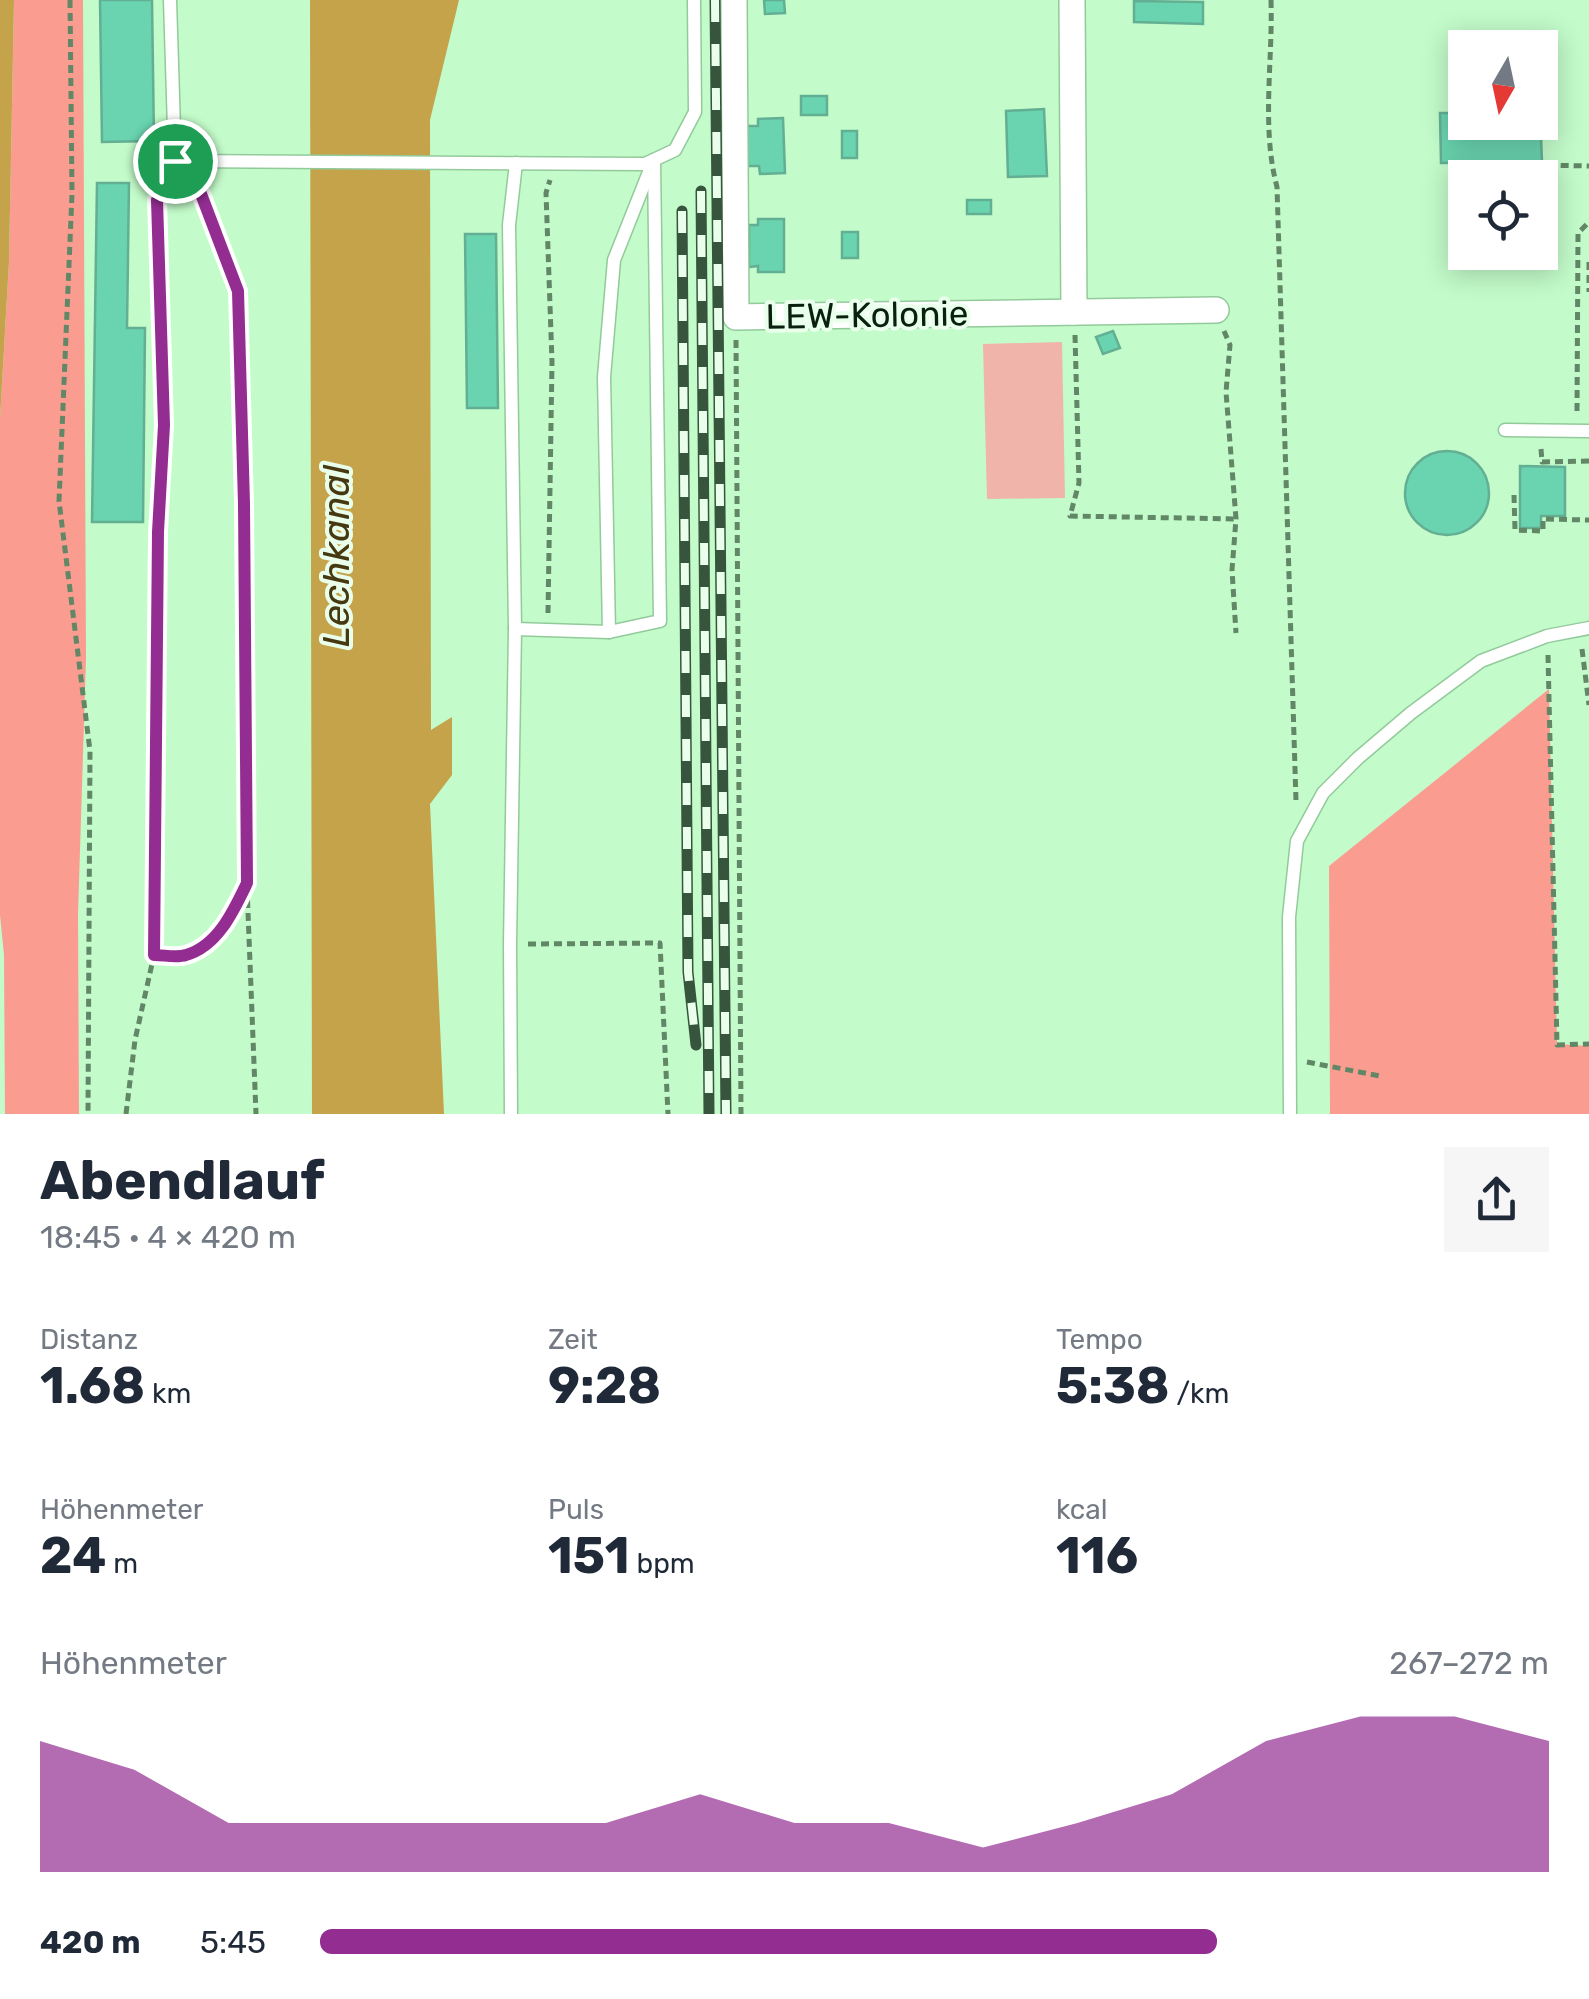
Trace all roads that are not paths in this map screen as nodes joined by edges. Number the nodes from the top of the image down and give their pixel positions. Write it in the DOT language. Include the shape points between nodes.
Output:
graph roads {
  1 [pos="170,0"];
  2 [pos="694,0"];
  3 [pos="734,0"];
  4 [pos="1072,0"];
  5 [pos="654,160"];
  6 [pos="175,161"];
  7 [pos="516,163"];
  8 [pos="1216,310"];
  9 [pos="1074,312"];
  10 [pos="1505,430"];
  11 [pos="1589,431"];
  12 [pos="158,532"];
  13 [pos="515,629"];
  14 [pos="1585,629"];
  15 [pos="609,632"];
  16 [pos="511,1114"];
  17 [pos="1290,1114"];
  1 -- 6 [label="lane"];
  2 -- 5 [label="lane" via="694,112 675,150"];
  3 -- 9 [label="street, LEW-Kolonie" via="736,317"];
  4 -- 9 [label="street"];
  5 -- 7 [label="lane"];
  5 -- 15 [label="lane" via="614,260 604,377"];
  5 -- 15 [label="lane" via="660,620"];
  6 -- 7 [label="lane"];
  6 -- 12 [label="lane" via="157,200 164,425"];
  7 -- 13 [label="lane" via="509,225"];
  8 -- 9 [label="street, LEW-Kolonie"];
  10 -- 11 [label="lane"];
  13 -- 15 [label="lane"];
  13 -- 16 [label="lane"];
  14 -- 17 [label="lane" via="1481,661 1323,792 1298,841 1289,917"];
}
